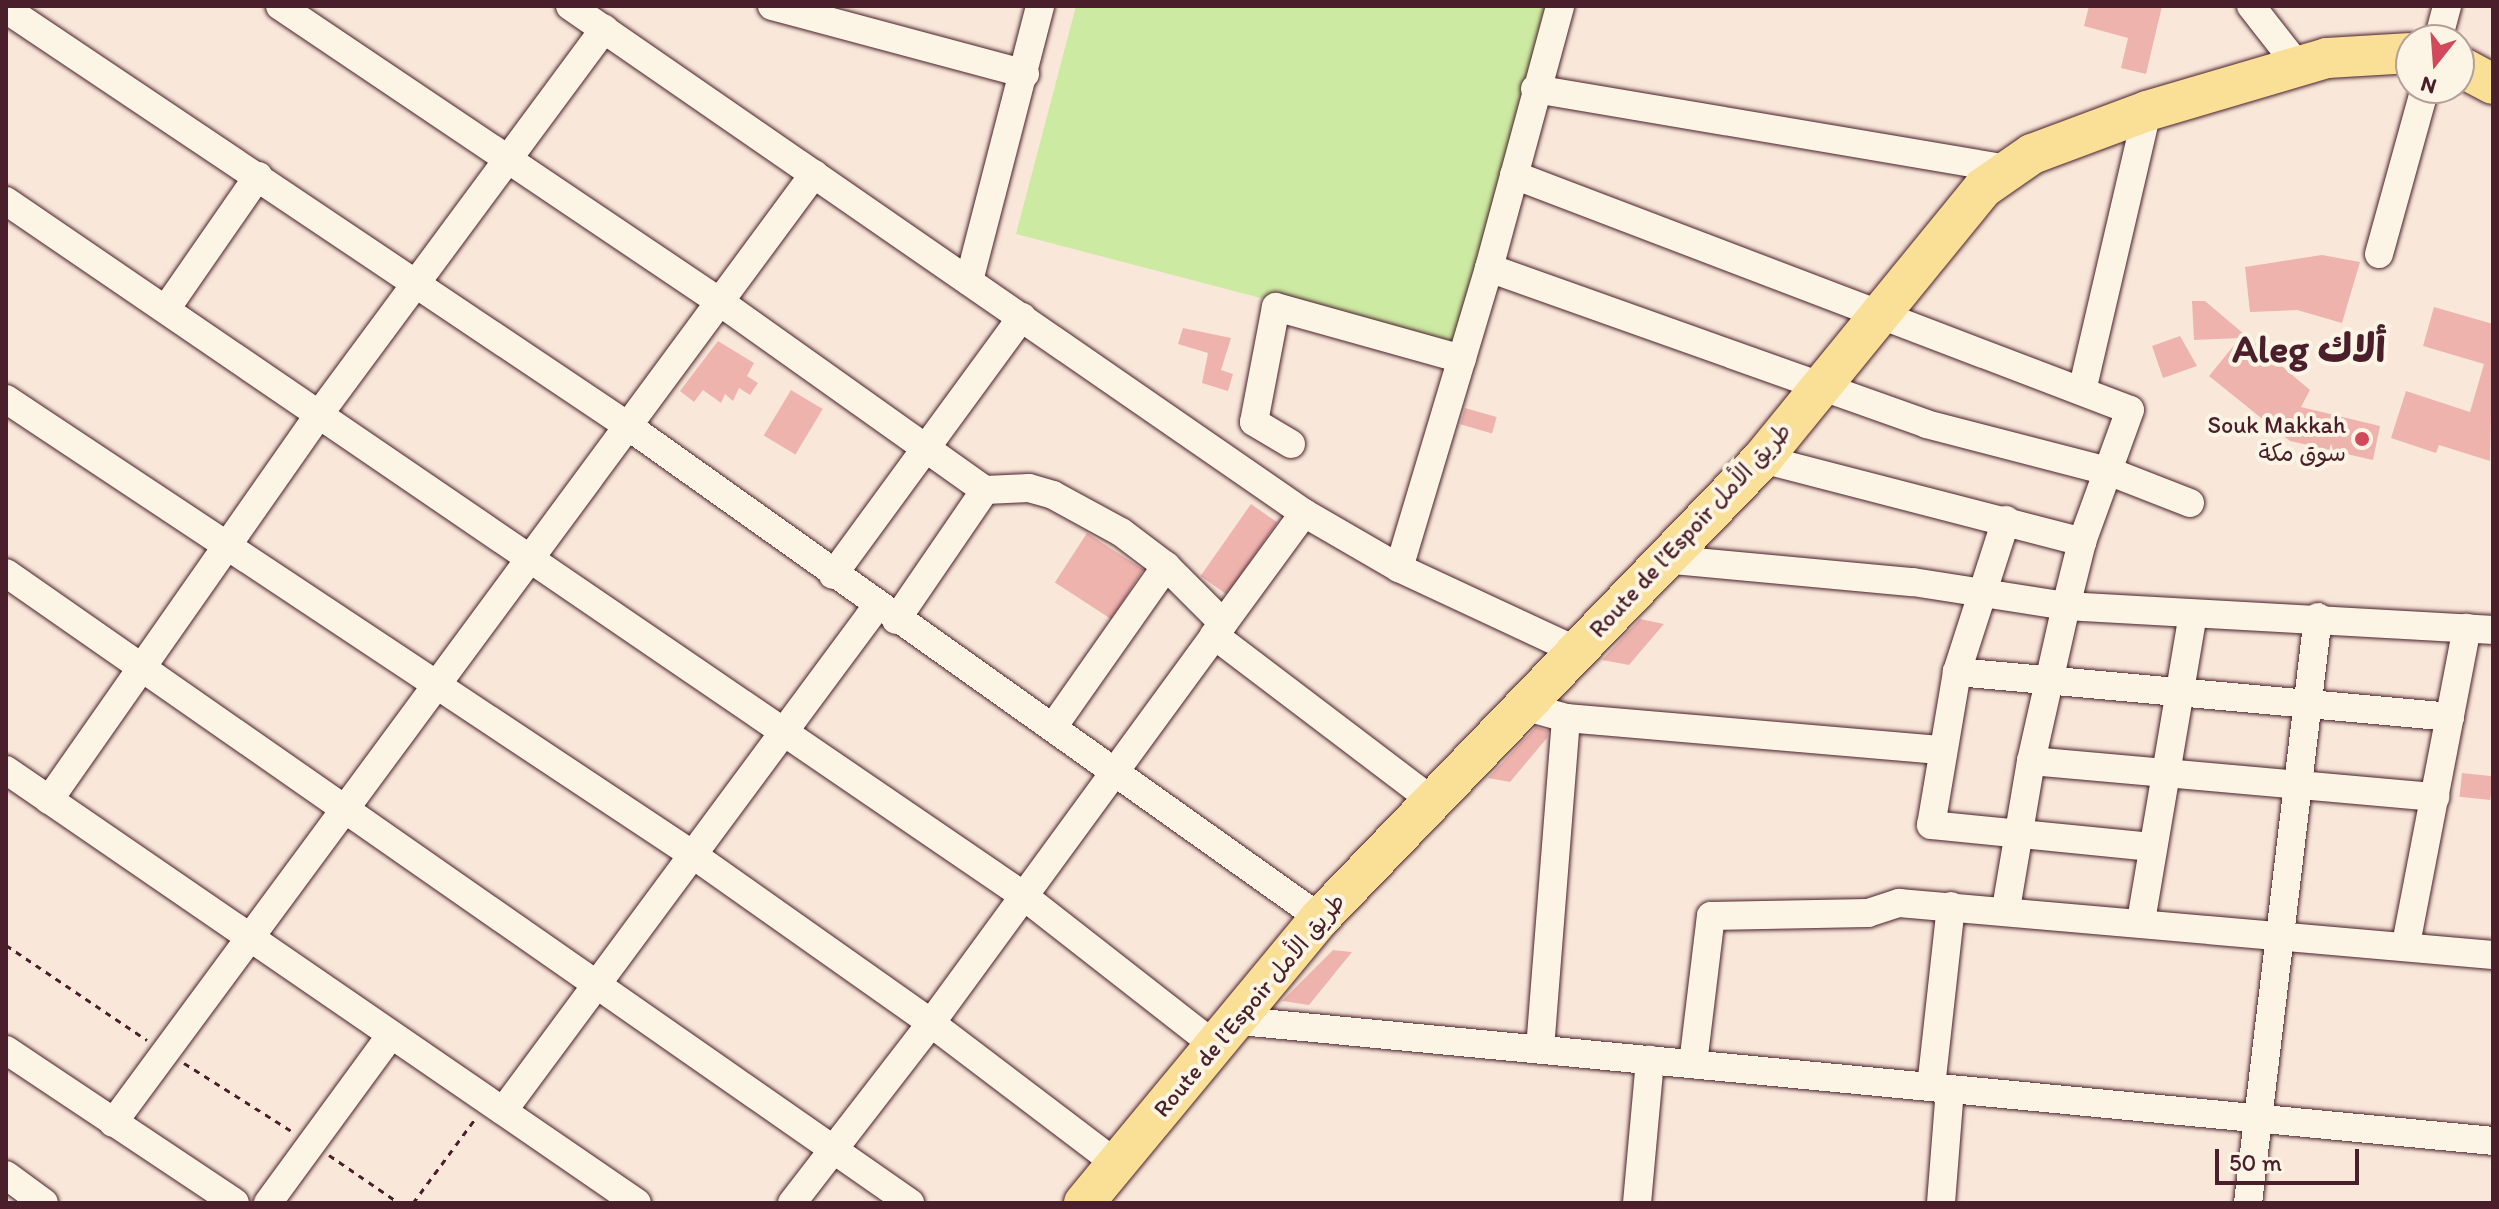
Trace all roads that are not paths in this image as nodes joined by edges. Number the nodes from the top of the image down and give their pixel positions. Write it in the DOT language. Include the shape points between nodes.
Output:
graph roads {
  1 [pos="280,6"];
  2 [pos="570,6"];
  3 [pos="774,6"];
  4 [pos="1040,6"];
  5 [pos="1560,6"];
  6 [pos="2251,6"];
  7 [pos="12,16"];
  8 [pos="604,29"];
  9 [pos="2395,53"];
  10 [pos="2298,66"];
  11 [pos="1025,74"];
  12 [pos="2475,74"];
  13 [pos="2493,84"];
  14 [pos="1535,89"];
  15 [pos="2421,104"];
  16 [pos="2147,111"];
  17 [pos="507,159"];
  18 [pos="2006,169"];
  19 [pos="814,174"];
  20 [pos="1514,175"];
  21 [pos="258,176"];
  22 [pos="6,201"];
  23 [pos="2379,254"];
  24 [pos="1489,268"];
  25 [pos="416,281"];
  26 [pos="969,281"];
  27 [pos="720,302"];
  28 [pos="166,309"];
  29 [pos="1881,313"];
  30 [pos="1022,317"];
  31 [pos="1462,359"];
  32 [pos="1821,386"];
  33 [pos="2082,391"];
  34 [pos="6,399"];
  35 [pos="320,413"];
  36 [pos="628,426"];
  37 [pos="1291,444"];
  38 [pos="929,448"];
  39 [pos="1762,459"];
  40 [pos="2108,471"];
  41 [pos="985,490"];
  42 [pos="2190,503"];
  43 [pos="1304,513"];
  44 [pos="2006,520"];
  45 [pos="2082,542"];
  46 [pos="229,544"];
  47 [pos="531,558"];
  48 [pos="1663,559"];
  49 [pos="1166,566"];
  50 [pos="1399,568"];
  51 [pos="6,573"];
  52 [pos="833,575"];
  53 [pos="1980,595"];
  54 [pos="2066,606"];
  55 [pos="886,613"];
  56 [pos="2193,614"];
  57 [pos="2318,617"];
  58 [pos="1218,629"];
  59 [pos="2480,629"];
  60 [pos="1577,651"];
  61 [pos="143,667"];
  62 [pos="1957,672"];
  63 [pos="2048,682"];
  64 [pos="438,685"];
  65 [pos="2180,690"];
  66 [pos="2306,702"];
  67 [pos="1520,705"];
  68 [pos="2450,717"];
  69 [pos="1566,718"];
  70 [pos="1053,727"];
  71 [pos="784,731"];
  72 [pos="1940,750"];
  73 [pos="2031,761"];
  74 [pos="6,770"];
  75 [pos="1112,771"];
  76 [pos="2166,773"];
  77 [pos="2295,784"];
  78 [pos="2435,797"];
  79 [pos="1430,799"];
  80 [pos="49,800"];
  81 [pos="346,808"];
  82 [pos="2019,833"];
  83 [pos="2153,847"];
  84 [pos="696,857"];
  85 [pos="1021,894"];
  86 [pos="1951,906"];
  87 [pos="2006,909"];
  88 [pos="1320,918"];
  89 [pos="2141,921"];
  90 [pos="2279,933"];
  91 [pos="250,938"];
  92 [pos="2406,944"];
  93 [pos="2493,955"];
  94 [pos="597,983"];
  95 [pos="931,1023"];
  96 [pos="1221,1032"];
  97 [pos="391,1035"];
  98 [pos="1540,1049"];
  99 [pos="7,1053"];
  100 [pos="1650,1060"];
  101 [pos="1693,1064"];
  102 [pos="1941,1088"];
  103 [pos="495,1106"];
  104 [pos="2258,1118"];
  105 [pos="113,1123"];
  106 [pos="2493,1141"];
  107 [pos="833,1147"];
  108 [pos="1117,1164"];
  109 [pos="6,1175"];
  110 [pos="44,1203"];
  111 [pos="235,1203"];
  112 [pos="268,1203"];
  113 [pos="637,1203"];
  114 [pos="792,1203"];
  115 [pos="910,1203"];
  116 [pos="1084,1203"];
  117 [pos="1637,1203"];
  118 [pos="1941,1203"];
  119 [pos="2248,1203"];
  1 -- 17 [label="street"];
  2 -- 8 [label="street"];
  3 -- 11 [label="street"];
  4 -- 11 [label="street"];
  5 -- 14 [label="street"];
  6 -- 10 [label="street"];
  7 -- 21 [label="street"];
  8 -- 17 [label="street"];
  8 -- 19 [label="street"];
  9 -- 10 [label="highway, Route de l’Espoir طريق الأمل" via="2357,54"];
  10 -- 16 [label="highway, Route de l’Espoir طريق الأمل"];
  11 -- 26 [label="street"];
  12 -- 13 [label="highway"];
  14 -- 18 [label="street"];
  14 -- 20 [label="street"];
  15 -- 23 [label="street"];
  16 -- 18 [label="highway, Route de l’Espoir طريق الأمل"];
  16 -- 33 [label="street"];
  17 -- 25 [label="street"];
  17 -- 27 [label="street"];
  18 -- 29 [label="highway, Route de l’Espoir طريق الأمل" via="1967,203"];
  19 -- 26 [label="street"];
  19 -- 27 [label="street"];
  20 -- 24 [label="street"];
  20 -- 29 [label="street"];
  21 -- 25 [label="street"];
  21 -- 28 [label="street"];
  22 -- 28 [label="street"];
  24 -- 31 [label="street"];
  24 -- 32 [label="street"];
  25 -- 35 [label="street"];
  25 -- 36 [label="street"];
  26 -- 30 [label="street"];
  27 -- 36 [label="street"];
  27 -- 38 [label="street"];
  28 -- 35 [label="street"];
  29 -- 32 [label="highway, Route de l’Espoir طريق الأمل"];
  29 -- 33 [label="street"];
  30 -- 38 [label="street"];
  30 -- 43 [label="street"];
  31 -- 37 [label="street" via="1276,307 1254,422"];
  31 -- 50 [label="street"];
  32 -- 39 [label="highway, Route de l’Espoir طريق الأمل"];
  32 -- 40 [label="street" via="1926,424"];
  33 -- 40 [label="street" via="2130,410"];
  34 -- 46 [label="street"];
  35 -- 46 [label="street"];
  35 -- 47 [label="street"];
  36 -- 47 [label="street"];
  36 -- 52 [label="street"];
  38 -- 41 [label="street"];
  38 -- 52 [label="street"];
  39 -- 44 [label="street"];
  39 -- 48 [label="highway, Route de l’Espoir طريق الأمل"];
  40 -- 42 [label="street"];
  40 -- 45 [label="street"];
  41 -- 49 [label="street" via="1029,488 1053,495 1121,532"];
  41 -- 55 [label="street"];
  43 -- 50 [label="street"];
  43 -- 58 [label="street"];
  44 -- 45 [label="street"];
  44 -- 53 [label="street"];
  45 -- 54 [label="street"];
  46 -- 61 [label="street"];
  46 -- 64 [label="street"];
  47 -- 64 [label="street"];
  47 -- 71 [label="street"];
  48 -- 53 [label="street" via="1913,582"];
  48 -- 60 [label="highway, Route de l’Espoir طريق الأمل"];
  49 -- 58 [label="street"];
  49 -- 70 [label="street"];
  50 -- 60 [label="street"];
  51 -- 61 [label="street"];
  52 -- 55 [label="street"];
  53 -- 54 [label="street"];
  53 -- 62 [label="street"];
  54 -- 56 [label="street"];
  54 -- 63 [label="street"];
  55 -- 70 [label="street"];
  55 -- 71 [label="street"];
  56 -- 57 [label="street"];
  56 -- 65 [label="street"];
  57 -- 59 [label="street"];
  57 -- 66 [label="street"];
  58 -- 75 [label="street"];
  58 -- 79 [label="street"];
  59 -- 68 [label="street"];
  60 -- 67 [label="highway, Route de l’Espoir طريق الأمل"];
  61 -- 80 [label="street"];
  61 -- 81 [label="street"];
  62 -- 63 [label="street"];
  62 -- 72 [label="street"];
  63 -- 65 [label="street"];
  63 -- 73 [label="street"];
  64 -- 81 [label="street"];
  64 -- 84 [label="street"];
  65 -- 66 [label="street"];
  65 -- 76 [label="street"];
  66 -- 68 [label="street"];
  66 -- 77 [label="street"];
  67 -- 69 [label="street"];
  67 -- 79 [label="highway, Route de l’Espoir طريق الأمل"];
  68 -- 78 [label="street"];
  69 -- 72 [label="street"];
  69 -- 98 [label="street"];
  70 -- 75 [label="street"];
  71 -- 84 [label="street"];
  71 -- 85 [label="street"];
  72 -- 82 [label="street" via="1931,825"];
  73 -- 76 [label="street"];
  73 -- 82 [label="street"];
  74 -- 80 [label="street"];
  75 -- 85 [label="street"];
  75 -- 88 [label="street"];
  76 -- 77 [label="street"];
  76 -- 83 [label="street"];
  77 -- 78 [label="street"];
  77 -- 90 [label="street"];
  78 -- 92 [label="street"];
  79 -- 88 [label="highway, Route de l’Espoir طريق الأمل"];
  80 -- 91 [label="street"];
  81 -- 91 [label="street"];
  81 -- 94 [label="street"];
  82 -- 83 [label="street"];
  82 -- 87 [label="street"];
  83 -- 89 [label="street"];
  84 -- 94 [label="street"];
  84 -- 95 [label="street"];
  85 -- 95 [label="street"];
  85 -- 96 [label="street"];
  86 -- 87 [label="street"];
  86 -- 101 [label="street" via="1899,903 1868,913 1711,916"];
  86 -- 102 [label="street"];
  87 -- 89 [label="street"];
  88 -- 96 [label="highway, Route de l’Espoir طريق الأمل"];
  89 -- 90 [label="street"];
  90 -- 92 [label="street"];
  90 -- 104 [label="street"];
  91 -- 97 [label="street"];
  91 -- 105 [label="street"];
  92 -- 93 [label="street"];
  94 -- 103 [label="street"];
  94 -- 107 [label="street"];
  95 -- 107 [label="street"];
  95 -- 108 [label="street"];
  96 -- 98 [label="street"];
  96 -- 108 [label="highway, Route de l’Espoir طريق الأمل"];
  97 -- 103 [label="street"];
  97 -- 112 [label="street"];
  98 -- 100 [label="street"];
  99 -- 105 [label="street"];
  100 -- 101 [label="street"];
  100 -- 117 [label="street"];
  101 -- 102 [label="street"];
  102 -- 104 [label="street"];
  102 -- 118 [label="street"];
  103 -- 113 [label="street"];
  104 -- 106 [label="street"];
  104 -- 119 [label="street"];
  105 -- 111 [label="street"];
  107 -- 114 [label="street"];
  107 -- 115 [label="street"];
  108 -- 116 [label="highway, Route de l’Espoir طريق الأمل"];
  109 -- 110 [label="street"];
}
